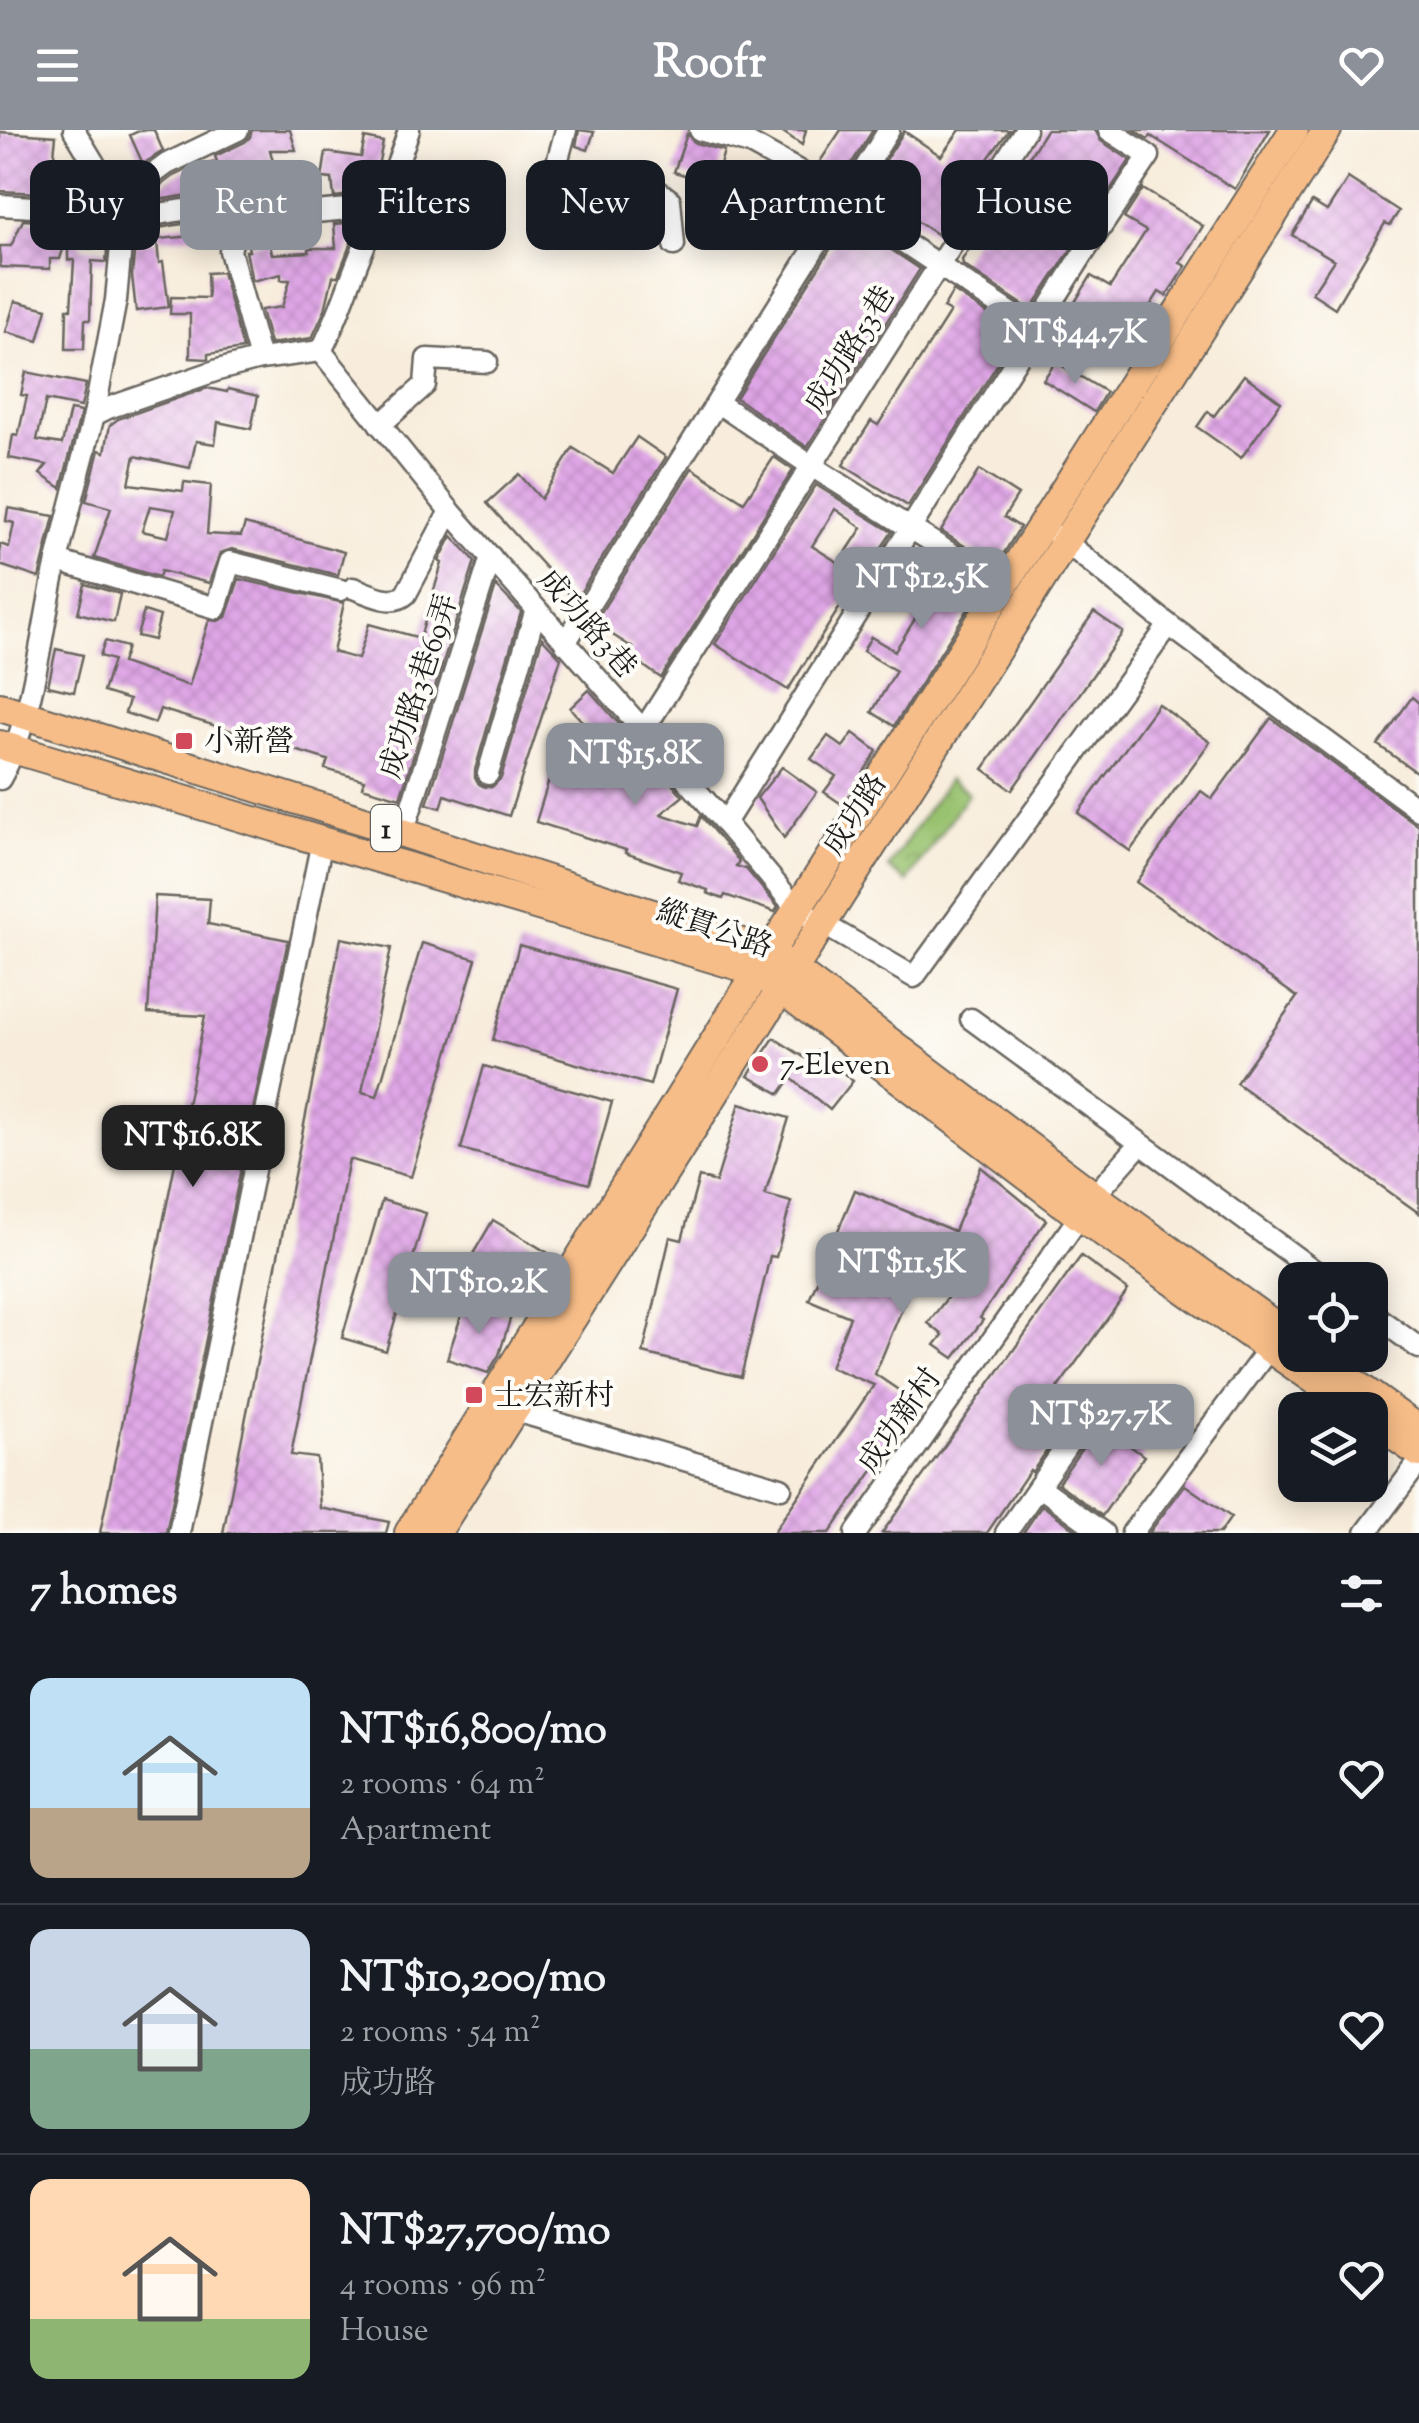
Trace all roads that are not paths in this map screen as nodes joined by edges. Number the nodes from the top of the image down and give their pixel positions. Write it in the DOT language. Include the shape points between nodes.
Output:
graph roads {
  1 [pos="74,130"];
  2 [pos="238,130"];
  3 [pos="409,130"];
  4 [pos="566,130"];
  5 [pos="700,130"];
  6 [pos="890,130"];
  7 [pos="1025,130"];
  8 [pos="1109,130"];
  9 [pos="1294,130"];
  10 [pos="1327,130"];
  11 [pos="90,160"];
  12 [pos="398,160"];
  13 [pos="779,160"];
  14 [pos="870,160"];
  15 [pos="160,171"];
  16 [pos="0,205"];
  17 [pos="30,207"];
  18 [pos="342,210"];
  19 [pos="674,246"];
  20 [pos="120,250"];
  21 [pos="364,250"];
  22 [pos="812,250"];
  23 [pos="914,250"];
  24 [pos="937,265"];
  25 [pos="1035,329"];
  26 [pos="321,351"];
  27 [pos="260,359"];
  28 [pos="487,362"];
  29 [pos="718,403"];
  30 [pos="94,415"];
  31 [pos="380,426"];
  32 [pos="810,465"];
  33 [pos="450,510"];
  34 [pos="911,527"];
  35 [pos="1055,534"];
  36 [pos="491,557"];
  37 [pos="57,561"];
  38 [pos="1004,587"];
  39 [pos="536,609"];
  40 [pos="1169,625"];
  41 [pos="565,642"];
  42 [pos="13,711"];
  43 [pos="644,731"];
  44 [pos="8,747"];
  45 [pos="488,774"];
  46 [pos="0,779"];
  47 [pos="1419,810"];
  48 [pos="725,822"];
  49 [pos="403,833"];
  50 [pos="322,841"];
  51 [pos="810,917"];
  52 [pos="776,970"];
  53 [pos="972,1019"];
  54 [pos="1140,1144"];
  55 [pos="1087,1206"];
  56 [pos="1302,1262"];
  57 [pos="1388,1325"];
  58 [pos="1278,1341"];
  59 [pos="1419,1348"];
  60 [pos="1278,1349"];
  61 [pos="1314,1372"];
  62 [pos="1339,1372"];
  63 [pos="1337,1392"];
  64 [pos="502,1406"];
  65 [pos="1092,1411"];
  66 [pos="1419,1430"];
  67 [pos="1388,1432"];
  68 [pos="1419,1454"];
  69 [pos="1419,1462"];
  70 [pos="1039,1486"];
  71 [pos="781,1488"];
  72 [pos="179,1533"];
  73 [pos="409,1533"];
  74 [pos="436,1533"];
  75 [pos="856,1533"];
  76 [pos="1006,1533"];
  77 [pos="1103,1533"];
  78 [pos="1132,1533"];
  79 [pos="1366,1533"];
  1 -- 11 [label="street"];
  2 -- 15 [label="street"];
  3 -- 12 [label="street"];
  4 -- 19 [label="street" via="557,183 654,188 670,200"];
  5 -- 13 [label="street"];
  6 -- 14 [label="street"];
  7 -- 24 [label="street, 成功路53巷"];
  8 -- 25 [label="street" via="1148,156"];
  9 -- 35 [label="main road, 成功路"];
  10 -- 35 [label="main road, 成功路"];
  16 -- 17 [label="street"];
  18 -- 27 [label="street" via="258,217 235,230 230,251"];
  20 -- 30 [label="street"];
  21 -- 26 [label="street"];
  22 -- 29 [label="street"];
  23 -- 24 [label="street"];
  24 -- 25 [label="street"];
  24 -- 32 [label="street, 成功路53巷"];
  25 -- 34 [label="street"];
  26 -- 27 [label="street"];
  26 -- 31 [label="street, 成功路3巷"];
  27 -- 30 [label="street"];
  28 -- 31 [label="street" via="427,359 425,386"];
  29 -- 32 [label="street"];
  29 -- 41 [label="street"];
  30 -- 37 [label="street"];
  31 -- 33 [label="street, 成功路3巷"];
  32 -- 34 [label="street"];
  32 -- 43 [label="street, 成功路53巷"];
  33 -- 36 [label="street, 成功路3巷"];
  33 -- 37 [label="street" via="400,600 230,562 216,608"];
  34 -- 38 [label="street"];
  34 -- 48 [label="street"];
  35 -- 38 [label="main road, 成功路"];
  35 -- 40 [label="street"];
  35 -- 51 [label="main road, 成功路"];
  36 -- 39 [label="street, 成功路3巷"];
  36 -- 49 [label="street, 成功路3巷69弄"];
  37 -- 42 [label="street"];
  38 -- 51 [label="main road, 成功路"];
  39 -- 41 [label="street, 成功路3巷"];
  39 -- 45 [label="street"];
  40 -- 47 [label="street"];
  40 -- 51 [label="street" via="914,976"];
  41 -- 43 [label="street, 成功路3巷"];
  42 -- 44 [label="street"];
  42 -- 49 [label="main road, 縱貫公路 / 1"];
  43 -- 48 [label="street, 成功路3巷"];
  44 -- 46 [label="street"];
  44 -- 50 [label="main road, 縱貫公路 / 1"];
  48 -- 51 [label="street, 成功路3巷"];
  49 -- 52 [label="main road, 縱貫公路 / 1"];
  50 -- 52 [label="main road, 縱貫公路 / 1"];
  50 -- 72 [label="street"];
  51 -- 52 [label="main road, 成功路"];
  52 -- 55 [label="main road, 縱貫公路 / 1"];
  52 -- 64 [label="main road, 成功路"];
  53 -- 54 [label="street"];
  54 -- 55 [label="street, 成功新村"];
  54 -- 56 [label="street"];
  55 -- 58 [label="main road, 縱貫公路 / 1"];
  55 -- 75 [label="street, 成功新村"];
  57 -- 59 [label="street"];
  60 -- 78 [label="street"];
  61 -- 63 [label="main road, 縱貫公路 / 1"];
  62 -- 66 [label="main road"];
  64 -- 71 [label="street"];
  64 -- 73 [label="main road, 成功路"];
  64 -- 74 [label="main road, 成功路"];
  65 -- 70 [label="street"];
  67 -- 68 [label="main road"];
  69 -- 79 [label="street"];
  70 -- 76 [label="street"];
  70 -- 77 [label="street"];
}
